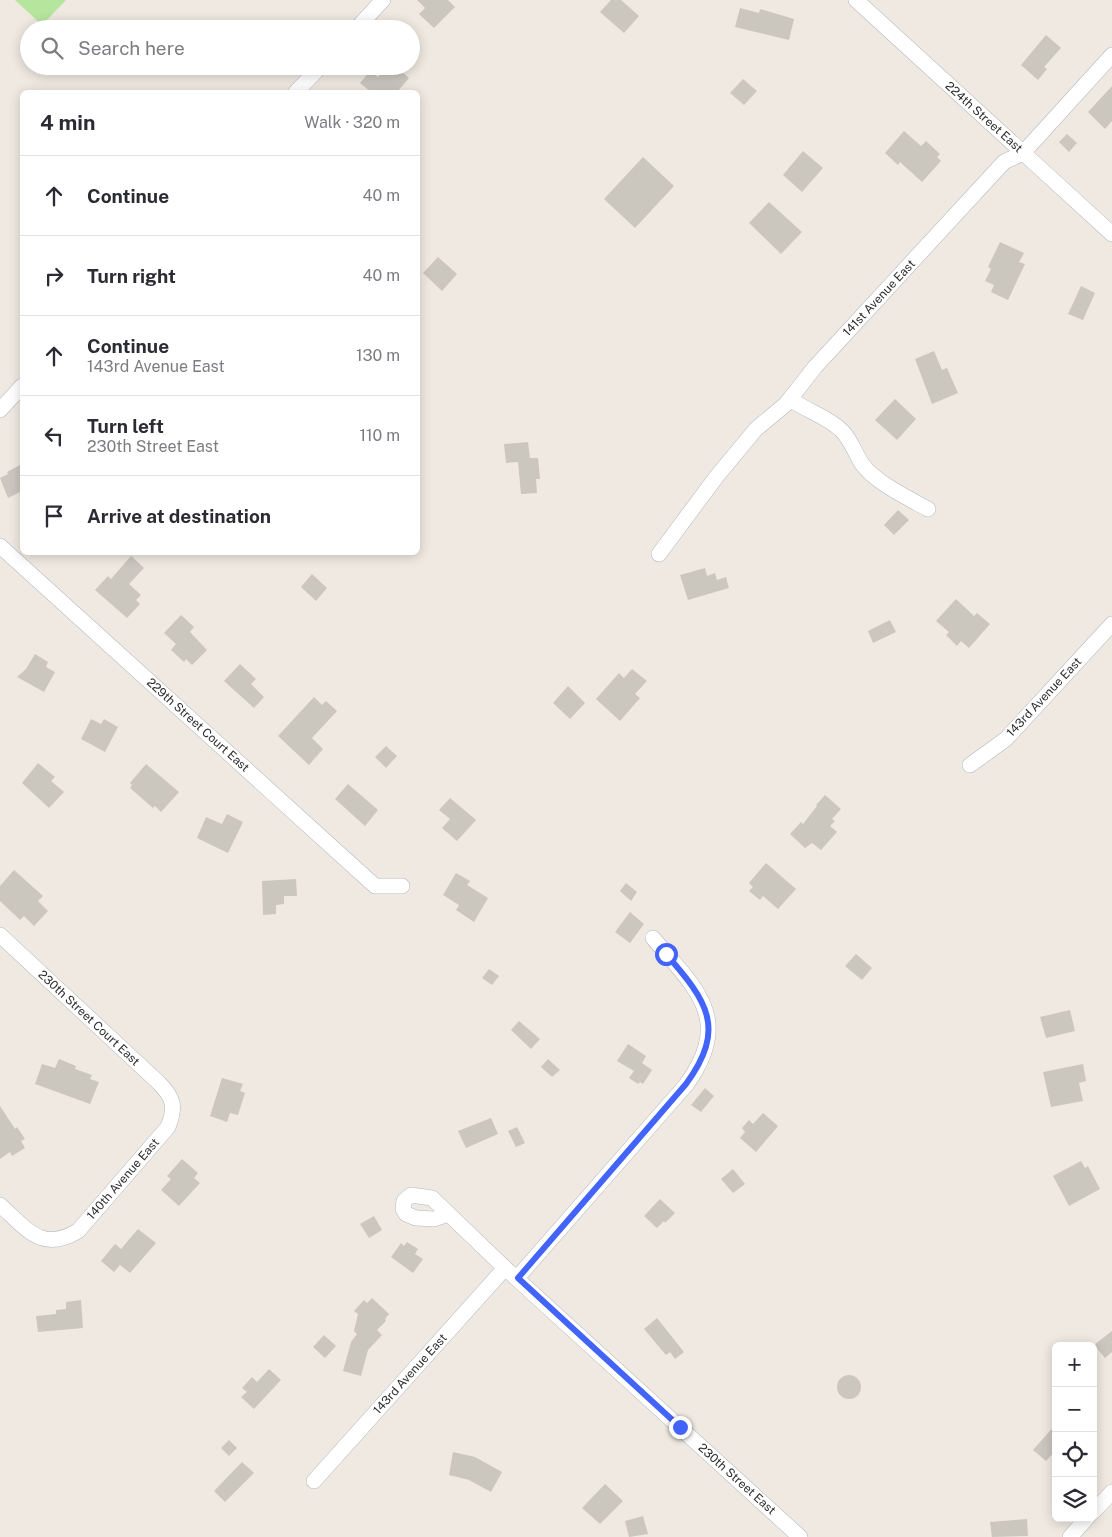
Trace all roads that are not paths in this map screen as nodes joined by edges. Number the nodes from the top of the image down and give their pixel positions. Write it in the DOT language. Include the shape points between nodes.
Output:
graph roads {
  1 [pos="382,0"];
  2 [pos="856,0"];
  3 [pos="364,20"];
  4 [pos="1112,55"];
  5 [pos="312,75"];
  6 [pos="298,90"];
  7 [pos="1023,153"];
  8 [pos="1112,234"];
  9 [pos="20,388"];
  10 [pos="790,398"];
  11 [pos="0,410"];
  12 [pos="928,509"];
  13 [pos="0,546"];
  14 [pos="659,554"];
  15 [pos="1112,624"];
  16 [pos="970,764"];
  17 [pos="402,886"];
  18 [pos="0,935"];
  19 [pos="653,938"];
  20 [pos="173,1105"];
  21 [pos="0,1205"];
  22 [pos="449,1214"];
  23 [pos="505,1268"];
  24 [pos="518,1278"];
  25 [pos="314,1481"];
  26 [pos="1112,1492"];
  27 [pos="1097,1508"];
  28 [pos="1083,1522"];
  29 [pos="795,1535"];
  30 [pos="1070,1537"];
  1 -- 3 [label="street"];
  2 -- 7 [label="street, 224th Street East"];
  4 -- 7 [label="street, 141st Avenue East"];
  5 -- 6 [label="street"];
  7 -- 8 [label="street, 224th Street East"];
  7 -- 10 [label="street, 141st Avenue East" via="1004,162"];
  9 -- 11 [label="street"];
  10 -- 12 [label="street" via="844,433 863,465 875,476"];
  10 -- 14 [label="street, 141st Avenue East" via="756,429"];
  13 -- 17 [label="street, 229th Street Court East" via="375,886"];
  15 -- 16 [label="street, 143rd Avenue East" via="1006,739"];
  18 -- 20 [label="street, 230th Street Court East" via="159,1083 171,1097"];
  19 -- 24 [label="street" via="703,1002 709,1034 697,1070"];
  20 -- 21 [label="street, 140th Avenue East" via="168,1127 78,1231 46,1240"];
  22 -- 22 [label="street, 230th Street East" via="432,1198 411,1195 404,1201 406,1214 416,1218 434,1219"];
  22 -- 23 [label="street, 230th Street East"];
  23 -- 24 [label="street, 230th Street East"];
  23 -- 25 [label="street, 143rd Avenue East"];
  24 -- 29 [label="street, 230th Street East"];
  26 -- 27 [label="street"];
  28 -- 30 [label="street"];
}
